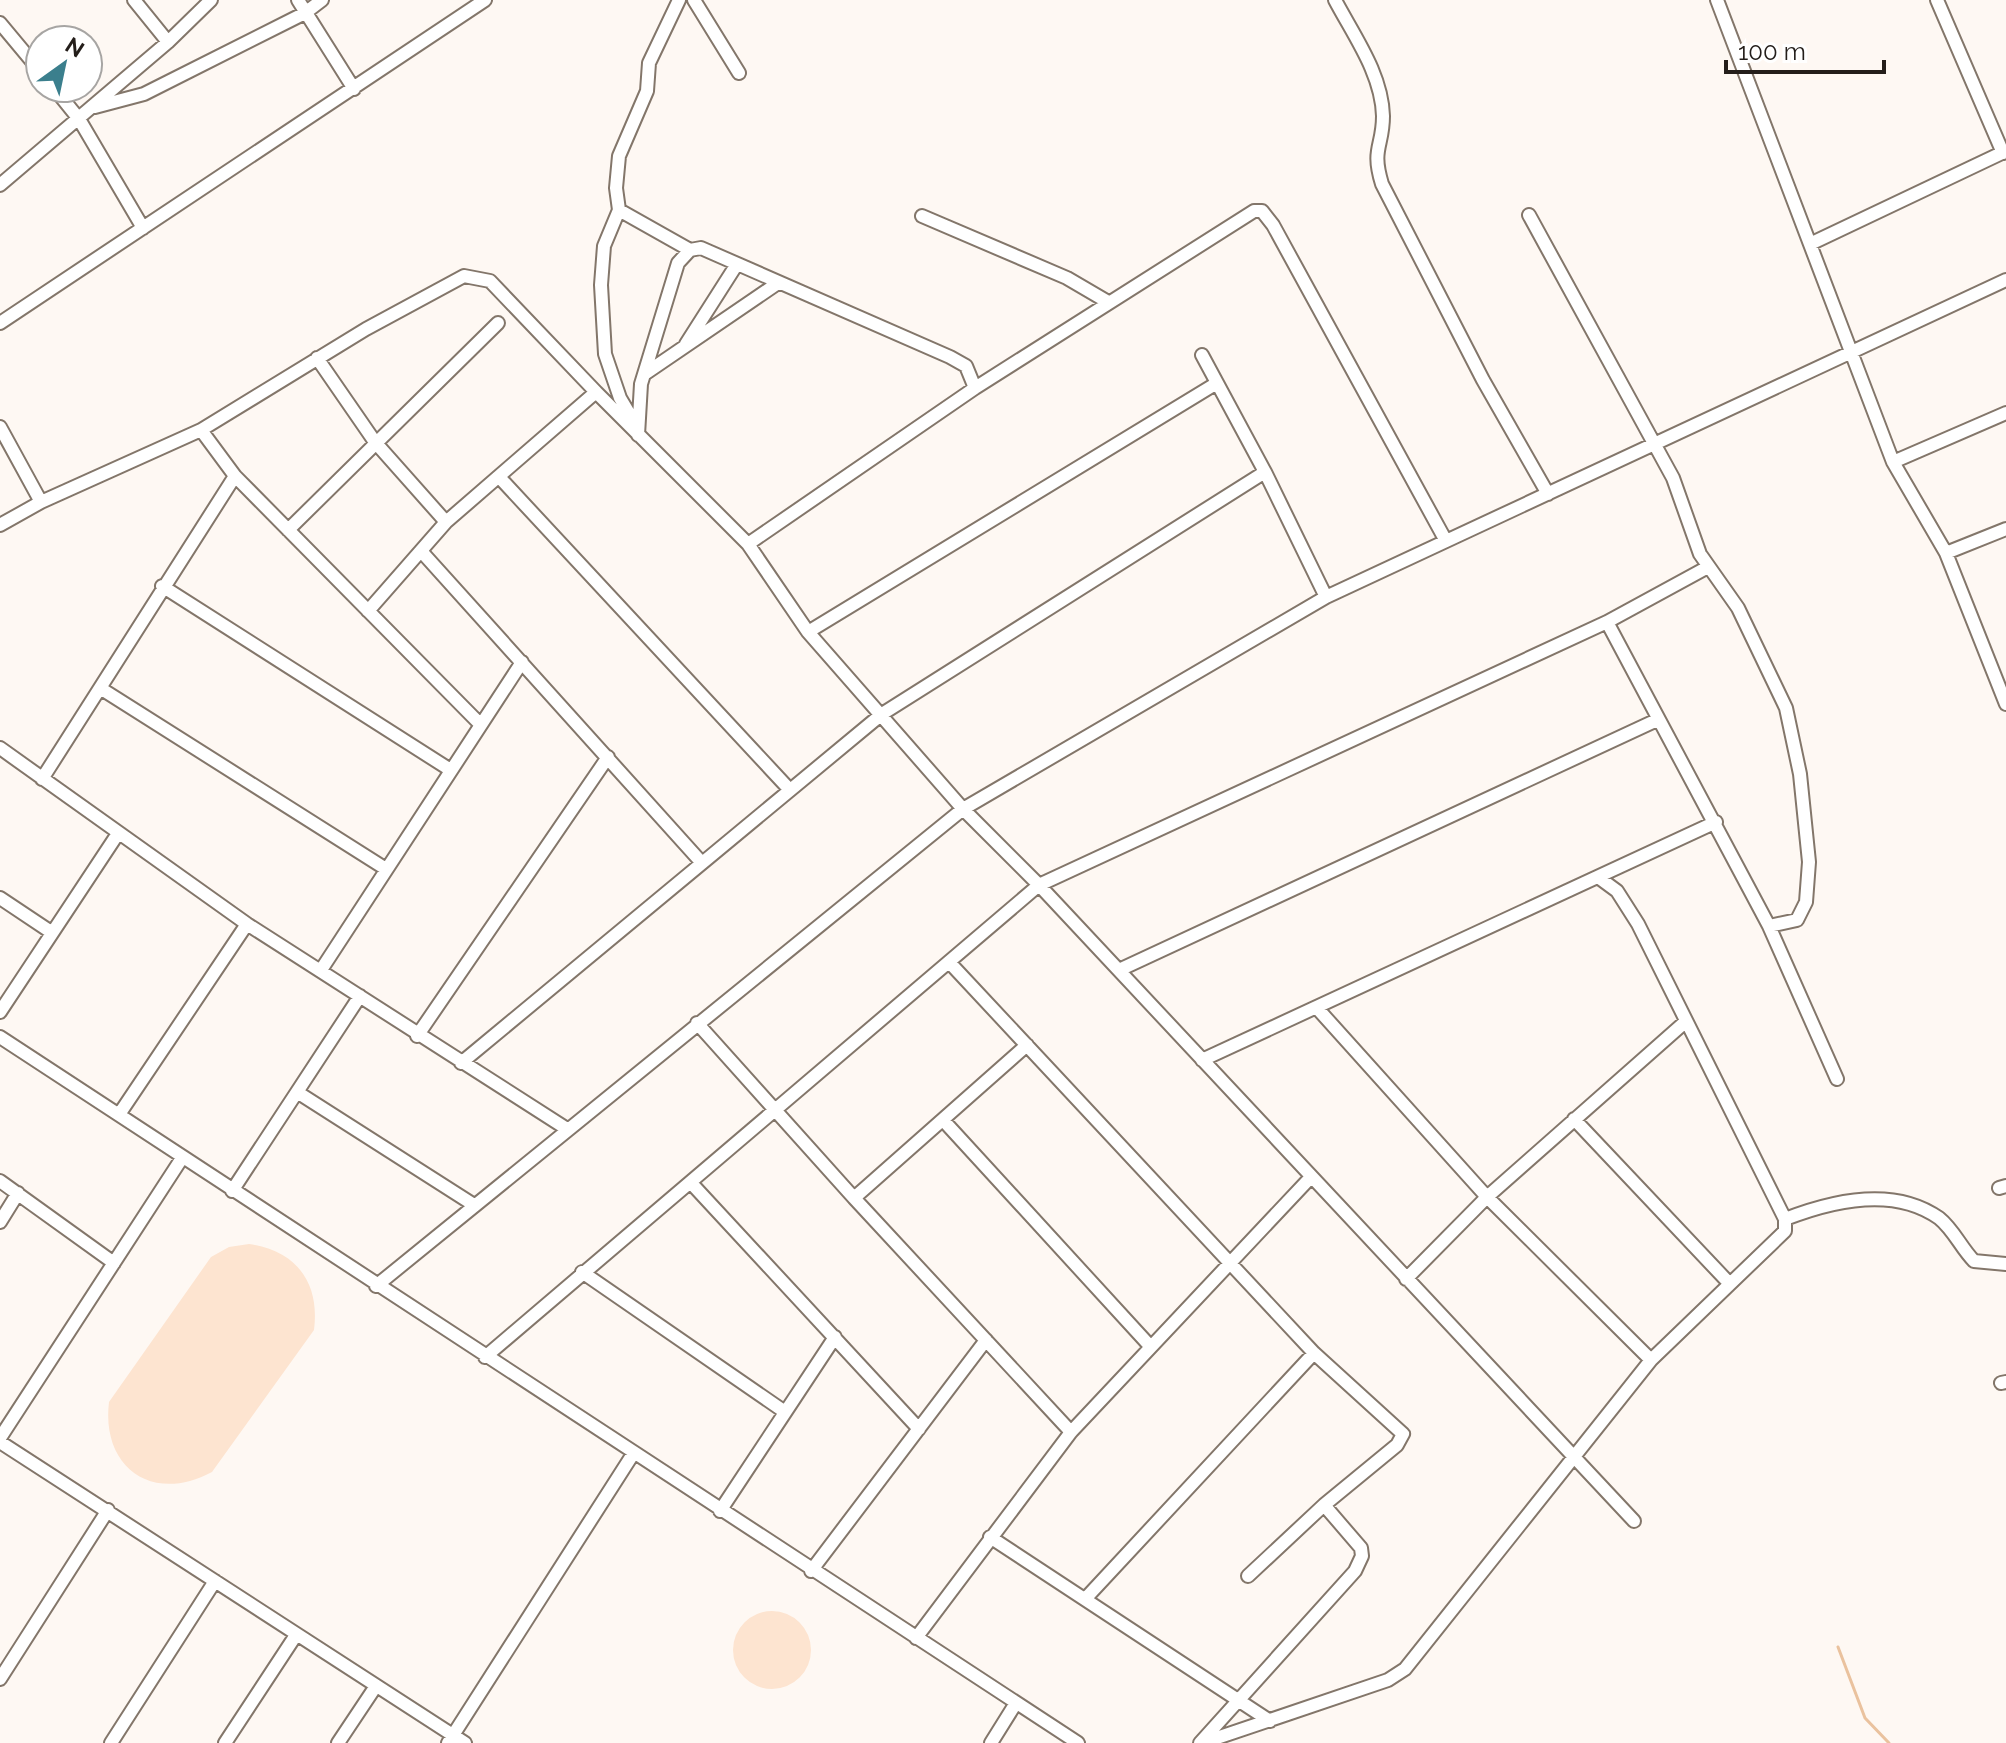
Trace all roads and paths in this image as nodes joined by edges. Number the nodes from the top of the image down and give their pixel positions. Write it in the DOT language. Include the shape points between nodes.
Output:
graph roads {
  1 [pos="134,0"];
  2 [pos="211,0"];
  3 [pos="298,0"];
  4 [pos="322,0"];
  5 [pos="485,0"];
  6 [pos="679,0"];
  7 [pos="694,0"];
  8 [pos="1335,0"];
  9 [pos="1717,0"];
  10 [pos="1937,0"];
  11 [pos="305,13"];
  12 [pos="0,23"];
  13 [pos="168,42"];
  14 [pos="24,52"];
  15 [pos="739,73"];
  16 [pos="354,89"];
  17 [pos="67,104"];
  18 [pos="92,108"];
  19 [pos="79,119"];
  20 [pos="2004,152"];
  21 [pos="0,185"];
  22 [pos="619,210"];
  23 [pos="1529,215"];
  24 [pos="922,216"];
  25 [pos="143,228"];
  26 [pos="1810,244"];
  27 [pos="690,250"];
  28 [pos="737,264"];
  29 [pos="2006,280"];
  30 [pos="778,283"];
  31 [pos="1108,302"];
  32 [pos="0,323"];
  33 [pos="498,323"];
  34 [pos="685,346"];
  35 [pos="1851,353"];
  36 [pos="1202,355"];
  37 [pos="317,358"];
  38 [pos="643,378"];
  39 [pos="1217,383"];
  40 [pos="975,388"];
  41 [pos="596,392"];
  42 [pos="615,402"];
  43 [pos="2006,413"];
  44 [pos="0,427"];
  45 [pos="201,430"];
  46 [pos="637,430"];
  47 [pos="375,442"];
  48 [pos="1652,445"];
  49 [pos="1893,462"];
  50 [pos="1265,472"];
  51 [pos="235,476"];
  52 [pos="500,478"];
  53 [pos="1548,494"];
  54 [pos="41,502"];
  55 [pos="446,522"];
  56 [pos="0,525"];
  57 [pos="2006,529"];
  58 [pos="288,530"];
  59 [pos="1446,541"];
  60 [pos="748,544"];
  61 [pos="421,551"];
  62 [pos="1946,553"];
  63 [pos="1708,567"];
  64 [pos="162,586"];
  65 [pos="1326,597"];
  66 [pos="368,611"];
  67 [pos="1607,622"];
  68 [pos="808,632"];
  69 [pos="522,662"];
  70 [pos="100,688"];
  71 [pos="2006,704"];
  72 [pos="882,714"];
  73 [pos="1657,720"];
  74 [pos="479,723"];
  75 [pos="0,748"];
  76 [pos="608,757"];
  77 [pos="449,769"];
  78 [pos="42,779"];
  79 [pos="790,790"];
  80 [pos="963,809"];
  81 [pos="1716,822"];
  82 [pos="117,835"];
  83 [pos="702,863"];
  84 [pos="386,869"];
  85 [pos="1598,877"];
  86 [pos="1039,885"];
  87 [pos="0,898"];
  88 [pos="247,924"];
  89 [pos="1769,926"];
  90 [pos="51,932"];
  91 [pos="949,962"];
  92 [pos="321,970"];
  93 [pos="1119,970"];
  94 [pos="360,996"];
  95 [pos="1317,1008"];
  96 [pos="0,1012"];
  97 [pos="697,1023"];
  98 [pos="1684,1023"];
  99 [pos="417,1036"];
  100 [pos="0,1037"];
  101 [pos="1027,1045"];
  102 [pos="1202,1060"];
  103 [pos="461,1063"];
  104 [pos="1837,1079"];
  105 [pos="297,1092"];
  106 [pos="776,1111"];
  107 [pos="120,1113"];
  108 [pos="1574,1119"];
  109 [pos="943,1120"];
  110 [pos="567,1129"];
  111 [pos="182,1158"];
  112 [pos="1311,1177"];
  113 [pos="0,1181"];
  114 [pos="692,1184"];
  115 [pos="232,1191"];
  116 [pos="18,1193"];
  117 [pos="1487,1197"];
  118 [pos="854,1198"];
  119 [pos="474,1205"];
  120 [pos="1785,1219"];
  121 [pos="0,1222"];
  122 [pos="1230,1262"];
  123 [pos="114,1263"];
  124 [pos="2006,1264"];
  125 [pos="582,1272"];
  126 [pos="1406,1279"];
  127 [pos="1729,1283"];
  128 [pos="376,1286"];
  129 [pos="835,1337"];
  130 [pos="986,1340"];
  131 [pos="1150,1346"];
  132 [pos="1314,1353"];
  133 [pos="485,1357"];
  134 [pos="1651,1360"];
  135 [pos="785,1412"];
  136 [pos="919,1429"];
  137 [pos="1071,1432"];
  138 [pos="0,1440"];
  139 [pos="633,1454"];
  140 [pos="1571,1457"];
  141 [pos="1324,1505"];
  142 [pos="108,1510"];
  143 [pos="720,1511"];
  144 [pos="1634,1521"];
  145 [pos="990,1537"];
  146 [pos="811,1571"];
  147 [pos="1248,1576"];
  148 [pos="215,1581"];
  149 [pos="1086,1598"];
  150 [pos="296,1635"];
  151 [pos="916,1638"];
  152 [pos="0,1679"];
  153 [pos="376,1686"];
  154 [pos="1239,1698"];
  155 [pos="1016,1703"];
  156 [pos="1270,1721"];
  157 [pos="450,1739"];
  158 [pos="111,1743"];
  159 [pos="225,1743"];
  160 [pos="338,1743"];
  161 [pos="465,1743"];
  162 [pos="991,1743"];
  163 [pos="1078,1743"];
  164 [pos="1201,1743"];
  1 -- 13 [label="street"];
  2 -- 13 [label="street"];
  3 -- 11 [label="street"];
  4 -- 11 [label="street"];
  5 -- 16 [label="street"];
  6 -- 22 [label="street" via="649,63 647,91 619,156"];
  7 -- 15 [label="street"];
  8 -- 53 [label="street" via="1380,93 1383,116 1375,160 1382,184"];
  9 -- 26 [label="street"];
  10 -- 20 [label="street"];
  11 -- 16 [label="street"];
  11 -- 18 [label="street" via="144,94"];
  12 -- 14 [label="street"];
  13 -- 18 [label="street"];
  16 -- 25 [label="street"];
  17 -- 19 [label="street"];
  18 -- 19 [label="street"];
  19 -- 21 [label="street"];
  19 -- 25 [label="street"];
  20 -- 26 [label="street"];
  22 -- 27 [label="street"];
  22 -- 42 [label="street" via="604,246 601,285 605,354"];
  23 -- 48 [label="street"];
  24 -- 31 [label="street" via="1067,278"];
  25 -- 32 [label="street"];
  26 -- 35 [label="street"];
  27 -- 28 [label="street" via="701,248"];
  27 -- 38 [label="street" via="678,263"];
  28 -- 30 [label="street"];
  28 -- 34 [label="street"];
  29 -- 35 [label="street"];
  30 -- 34 [label="street"];
  30 -- 40 [label="street" via="950,357 966,366"];
  31 -- 40 [label="street"];
  31 -- 59 [label="street" via="1254,211 1262,211"];
  33 -- 47 [label="street"];
  34 -- 38 [label="street"];
  35 -- 48 [label="street"];
  35 -- 49 [label="street"];
  36 -- 39 [label="street"];
  37 -- 41 [label="street" via="441,287 477,276 490,281"];
  37 -- 45 [label="street"];
  37 -- 47 [label="street"];
  38 -- 42 [label="street"];
  38 -- 46 [label="street"];
  39 -- 50 [label="street"];
  39 -- 68 [label="street"];
  40 -- 60 [label="street"];
  41 -- 42 [label="street"];
  41 -- 52 [label="street"];
  42 -- 46 [label="street"];
  43 -- 49 [label="street"];
  44 -- 54 [label="street"];
  45 -- 51 [label="street"];
  45 -- 54 [label="street"];
  46 -- 60 [label="street"];
  47 -- 55 [label="street"];
  47 -- 58 [label="street"];
  48 -- 53 [label="street"];
  48 -- 63 [label="street" via="1673,478"];
  49 -- 62 [label="street"];
  50 -- 65 [label="street"];
  50 -- 72 [label="street"];
  51 -- 58 [label="street"];
  51 -- 64 [label="street"];
  52 -- 55 [label="street"];
  52 -- 79 [label="street"];
  53 -- 59 [label="street"];
  54 -- 56 [label="street"];
  55 -- 61 [label="street"];
  57 -- 62 [label="street"];
  58 -- 66 [label="street"];
  59 -- 65 [label="street"];
  60 -- 68 [label="street"];
  61 -- 66 [label="street"];
  61 -- 69 [label="street"];
  62 -- 71 [label="street"];
  63 -- 67 [label="street"];
  63 -- 89 [label="street" via="1738,608 1770,671 1786,708 1800,774 1809,862 1806,902 1797,920"];
  64 -- 70 [label="street"];
  64 -- 77 [label="street"];
  65 -- 80 [label="street"];
  66 -- 74 [label="street"];
  67 -- 73 [label="street"];
  67 -- 86 [label="street"];
  68 -- 72 [label="street"];
  69 -- 74 [label="street"];
  69 -- 76 [label="street"];
  70 -- 78 [label="street"];
  70 -- 84 [label="street"];
  72 -- 79 [label="street"];
  72 -- 80 [label="street"];
  73 -- 81 [label="street"];
  73 -- 93 [label="street"];
  74 -- 77 [label="street"];
  75 -- 78 [label="street"];
  76 -- 83 [label="street"];
  76 -- 99 [label="street"];
  77 -- 84 [label="street"];
  78 -- 82 [label="street"];
  79 -- 83 [label="street"];
  80 -- 86 [label="street"];
  80 -- 97 [label="street"];
  81 -- 85 [label="street"];
  81 -- 89 [label="street"];
  82 -- 88 [label="street"];
  82 -- 90 [label="street"];
  83 -- 103 [label="street"];
  84 -- 92 [label="street"];
  85 -- 95 [label="street"];
  85 -- 98 [label="street" via="1617,891 1638,924"];
  86 -- 91 [label="street"];
  86 -- 93 [label="street"];
  87 -- 90 [label="street"];
  88 -- 92 [label="street"];
  88 -- 107 [label="street"];
  89 -- 104 [label="street"];
  90 -- 96 [label="street"];
  91 -- 101 [label="street"];
  91 -- 106 [label="street"];
  92 -- 94 [label="street"];
  93 -- 102 [label="street"];
  94 -- 99 [label="street"];
  94 -- 105 [label="street"];
  95 -- 102 [label="street"];
  95 -- 117 [label="street"];
  97 -- 106 [label="street"];
  97 -- 110 [label="street"];
  98 -- 108 [label="street"];
  98 -- 120 [label="street"];
  99 -- 103 [label="street"];
  100 -- 107 [label="street"];
  101 -- 109 [label="street"];
  101 -- 122 [label="street"];
  102 -- 112 [label="street"];
  103 -- 110 [label="street"];
  105 -- 115 [label="street"];
  105 -- 119 [label="street"];
  106 -- 114 [label="street"];
  106 -- 118 [label="street"];
  107 -- 111 [label="street"];
  108 -- 117 [label="street"];
  108 -- 127 [label="street"];
  109 -- 118 [label="street"];
  109 -- 131 [label="street"];
  110 -- 119 [label="street"];
  111 -- 115 [label="street"];
  111 -- 123 [label="street"];
  112 -- 122 [label="street"];
  112 -- 126 [label="street"];
  113 -- 116 [label="street"];
  114 -- 125 [label="street"];
  114 -- 129 [label="street"];
  115 -- 128 [label="street"];
  116 -- 121 [label="street"];
  116 -- 123 [label="street"];
  117 -- 126 [label="street"];
  117 -- 134 [label="street"];
  118 -- 130 [label="street"];
  119 -- 128 [label="street"];
  120 -- 124 [label="street" via="1832,1204 1890,1201 1940,1219 1974,1261"];
  120 -- 127 [label="street" via="1780,1239"];
  122 -- 131 [label="street"];
  122 -- 132 [label="street"];
  123 -- 138 [label="street"];
  125 -- 133 [label="street"];
  125 -- 135 [label="street"];
  126 -- 140 [label="street"];
  127 -- 134 [label="street"];
  128 -- 133 [label="street"];
  129 -- 135 [label="street"];
  129 -- 136 [label="street"];
  130 -- 136 [label="street"];
  130 -- 137 [label="street"];
  131 -- 137 [label="street"];
  132 -- 141 [label="street" via="1403,1434 1397,1445"];
  132 -- 149 [label="street"];
  133 -- 139 [label="street"];
  134 -- 140 [label="street"];
  135 -- 143 [label="street"];
  136 -- 146 [label="street"];
  137 -- 145 [label="street"];
  138 -- 142 [label="street"];
  139 -- 143 [label="street"];
  139 -- 157 [label="street"];
  140 -- 144 [label="street"];
  140 -- 156 [label="street" via="1405,1669 1388,1680"];
  141 -- 147 [label="street"];
  141 -- 154 [label="street" via="1362,1556 1355,1571"];
  142 -- 148 [label="street"];
  142 -- 152 [label="street"];
  143 -- 146 [label="street"];
  145 -- 149 [label="street"];
  145 -- 151 [label="street"];
  146 -- 151 [label="street"];
  148 -- 150 [label="street"];
  148 -- 158 [label="street"];
  149 -- 154 [label="street"];
  150 -- 153 [label="street"];
  150 -- 159 [label="street"];
  151 -- 155 [label="street"];
  153 -- 157 [label="street"];
  153 -- 160 [label="street"];
  154 -- 156 [label="street"];
  154 -- 164 [label="street"];
  155 -- 162 [label="street"];
  155 -- 163 [label="street"];
  156 -- 164 [label="street"];
  157 -- 161 [label="street"];
}
